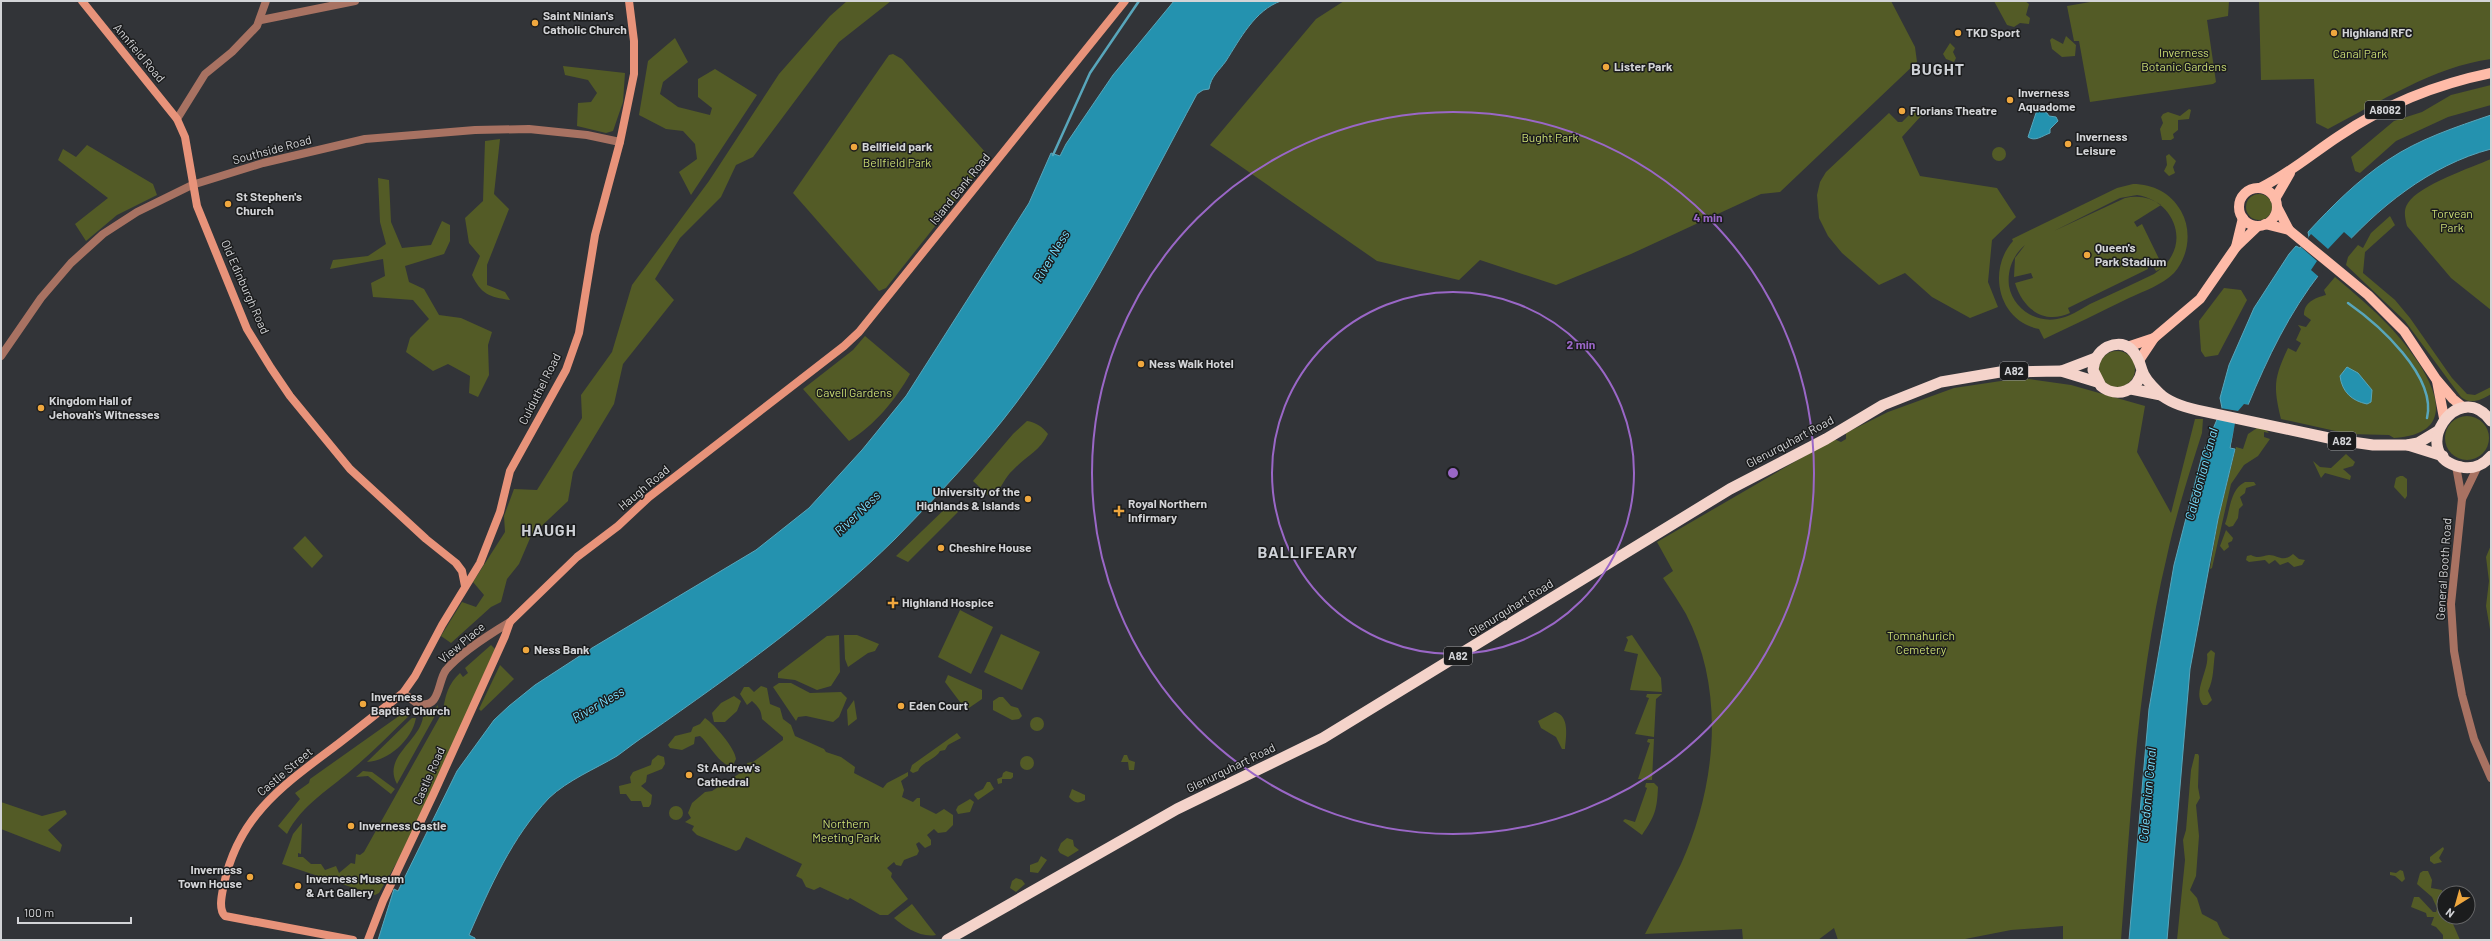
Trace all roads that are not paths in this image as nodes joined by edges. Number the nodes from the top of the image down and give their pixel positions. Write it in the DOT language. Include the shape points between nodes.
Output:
graph roads {
  1 [pos="82,1"];
  2 [pos="266,1"];
  3 [pos="355,1"];
  4 [pos="629,1"];
  5 [pos="1125,1"];
  6 [pos="261,20"];
  7 [pos="2491,73"];
  8 [pos="177,119"];
  9 [pos="620,142"];
  10 [pos="2291,172"];
  11 [pos="192,185"];
  12 [pos="2260,188"];
  13 [pos="2276,203"];
  14 [pos="2243,218"];
  15 [pos="2262,225"];
  16 [pos="2289,230"];
  17 [pos="2236,247"];
  18 [pos="2154,338"];
  19 [pos="2127,347"];
  20 [pos="1,356"];
  21 [pos="2096,358"];
  22 [pos="2141,365"];
  23 [pos="2061,371"];
  24 [pos="2436,379"];
  25 [pos="800,380"];
  26 [pos="2097,382"];
  27 [pos="2131,389"];
  28 [pos="2161,395"];
  29 [pos="2464,408"];
  30 [pos="2444,418"];
  31 [pos="2491,421"];
  32 [pos="2438,431"];
  33 [pos="2407,445"];
  34 [pos="2443,456"];
  35 [pos="2491,457"];
  36 [pos="2456,466"];
  37 [pos="2478,466"];
  38 [pos="2462,499"];
  39 [pos="465,586"];
  40 [pos="510,622"];
  41 [pos="404,693"];
  42 [pos="2491,778"];
  43 [pos="353,940"];
  44 [pos="368,940"];
  45 [pos="947,940"];
  1 -- 8 [label="main road, Annfield Road"];
  2 -- 6 [label="street"];
  3 -- 6 [label="street"];
  4 -- 9 [label="main road, Culduthel Road" via="634,41 634,74"];
  5 -- 25 [label="main road, Island Bank Road" via="859,332"];
  6 -- 8 [label="street" via="249,36 205,74"];
  7 -- 10 [label="main road, A8082" via="2444,85 2375,114 2340,135"];
  8 -- 11 [label="main road, Old Edinburgh Road" via="185,137"];
  9 -- 11 [label="street, Southside Road" via="586,135 529,129 475,130 365,139 263,163"];
  9 -- 39 [label="main road, Culduthel Road" via="595,235 579,333 566,370 510,471 491,538 480,563"];
  10 -- 12 [label="main road, A8082"];
  10 -- 13 [label="main road, A8082"];
  11 -- 20 [label="street, Southside Road" via="137,212 104,234 71,263 41,298"];
  11 -- 39 [label="main road, Old Edinburgh Road" via="247,329 290,396 350,469 456,563 462,571"];
  12 -- 13 [label="main road" via="2266,190"];
  12 -- 14 [label="main road" via="2248,191 2240,200"];
  13 -- 15 [label="main road" via="2274,218"];
  13 -- 16 [label="main road"];
  14 -- 15 [label="main road" via="2247,222"];
  14 -- 17 [label="main road"];
  15 -- 16 [label="main road"];
  15 -- 17 [label="main road"];
  16 -- 24 [label="main road" via="2395,321 2422,355"];
  17 -- 18 [label="main road" via="2200,299"];
  18 -- 19 [label="main road"];
  18 -- 22 [label="main road"];
  19 -- 21 [label="highway" via="2109,346"];
  19 -- 22 [label="highway"];
  21 -- 23 [label="highway, Glenurquhart Road / A82"];
  21 -- 26 [label="highway" via="2094,370"];
  22 -- 27 [label="highway" via="2139,380"];
  22 -- 28 [label="highway, A82"];
  23 -- 26 [label="highway, Glenurquhart Road / A82"];
  23 -- 45 [label="highway, Glenurquhart Road / A82" via="2020,371 1968,377 1919,389 1883,405 1826,439 1730,489 1323,738 1177,809"];
  24 -- 29 [label="main road" via="2452,399"];
  24 -- 30 [label="main road"];
  25 -- 40 [label="main road, Haugh Road" via="656,491 618,526 577,557"];
  26 -- 27 [label="highway" via="2110,392 2121,393"];
  27 -- 28 [label="highway, A82"];
  28 -- 33 [label="highway, A82" via="2189,408 2338,440 2372,445"];
  29 -- 30 [label="highway"];
  29 -- 31 [label="highway" via="2476,410"];
  30 -- 32 [label="highway"];
  32 -- 33 [label="highway, A82" via="2418,443"];
  32 -- 34 [label="highway" via="2437,440"];
  33 -- 34 [label="highway, A82"];
  34 -- 36 [label="highway"];
  35 -- 37 [label="highway"];
  36 -- 37 [label="highway"];
  36 -- 38 [label="street, General Booth Road"];
  37 -- 38 [label="street, General Booth Road"];
  38 -- 42 [label="street, General Booth Road" via="2452,604 2454,651 2474,739"];
  39 -- 41 [label="main road, Culduthel Road"];
  40 -- 41 [label="street, View Place" via="452,664 442,677 437,695 431,702 420,704"];
  40 -- 44 [label="main road, Castle Road" via="434,794 383,901"];
  41 -- 43 [label="main road, Castle Street" via="293,778 257,813 240,837 227,875 221,909 229,918"];
}
